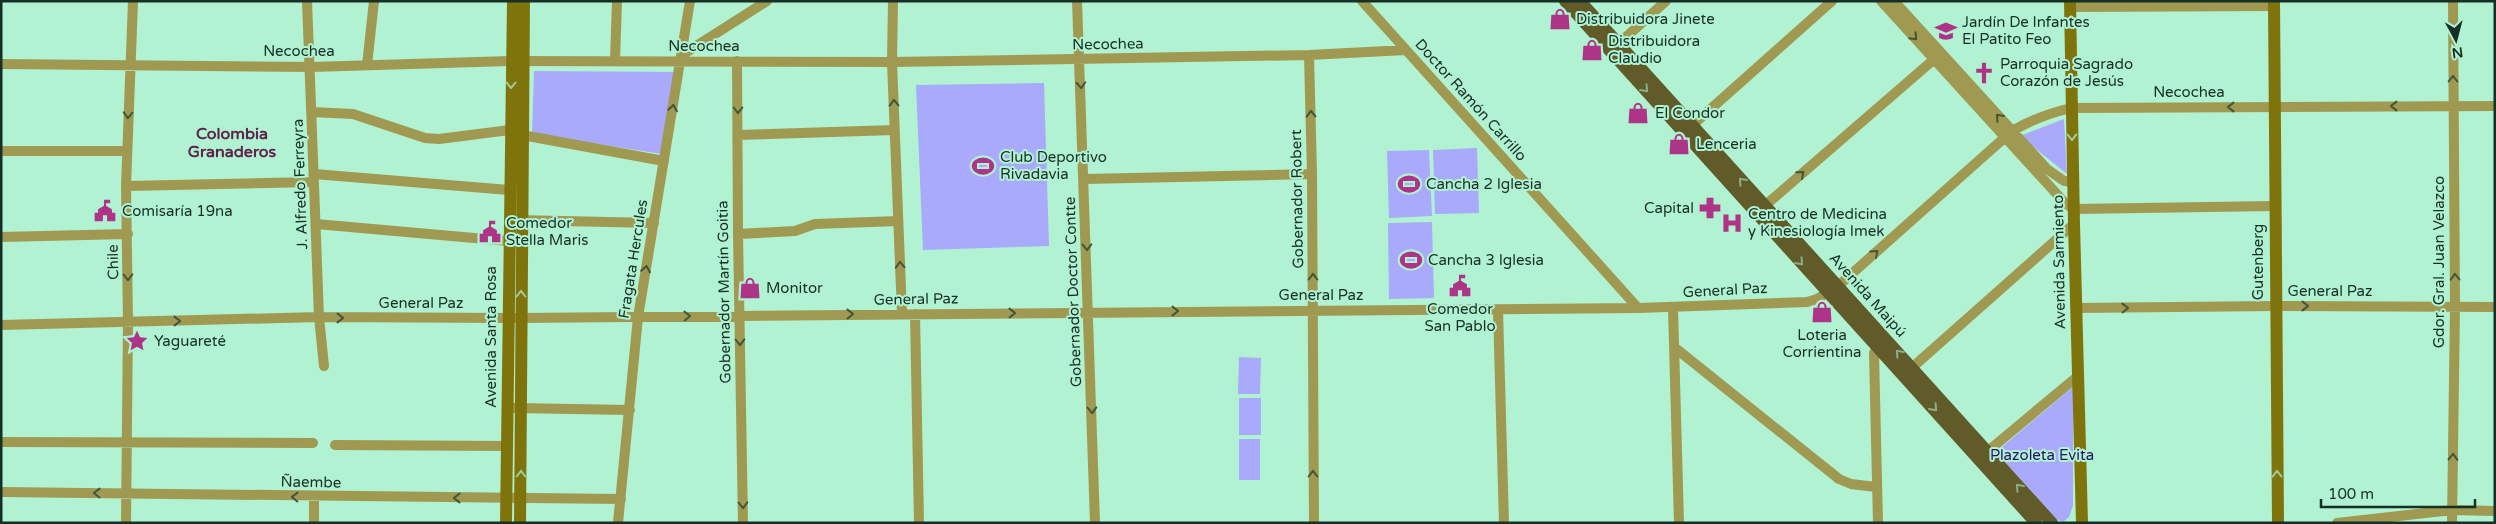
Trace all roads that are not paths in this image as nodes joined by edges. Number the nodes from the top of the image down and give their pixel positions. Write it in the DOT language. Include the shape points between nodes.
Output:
graph roads {
  1 [pos="133,1"];
  2 [pos="307,1"];
  3 [pos="374,1"];
  4 [pos="513,1"];
  5 [pos="524,1"];
  6 [pos="617,1"];
  7 [pos="690,1"];
  8 [pos="767,1"];
  9 [pos="893,1"];
  10 [pos="1077,1"];
  11 [pos="1362,1"];
  12 [pos="1565,1"];
  13 [pos="1580,1"];
  14 [pos="1666,1"];
  15 [pos="1832,1"];
  16 [pos="1881,1"];
  17 [pos="1894,1"];
  18 [pos="2453,1"];
  19 [pos="2070,4"];
  20 [pos="2274,4"];
  21 [pos="1614,48"];
  22 [pos="1406,50"];
  23 [pos="1309,54"];
  24 [pos="1939,56"];
  25 [pos="682,58"];
  26 [pos="615,60"];
  27 [pos="1079,60"];
  28 [pos="517,61"];
  29 [pos="737,61"];
  30 [pos="892,62"];
  31 [pos="1,64"];
  32 [pos="368,65"];
  33 [pos="130,66"];
  34 [pos="311,67"];
  35 [pos="2453,105"];
  36 [pos="2274,106"];
  37 [pos="2495,106"];
  38 [pos="2071,108"];
  39 [pos="312,112"];
  40 [pos="1687,129"];
  41 [pos="894,130"];
  42 [pos="516,132"];
  43 [pos="2008,134"];
  44 [pos="738,135"];
  45 [pos="1,151"];
  46 [pos="127,151"];
  47 [pos="664,161"];
  48 [pos="1312,174"];
  49 [pos="314,178"];
  50 [pos="1085,179"];
  51 [pos="2074,182"];
  52 [pos="126,186"];
  53 [pos="509,190"];
  54 [pos="2275,206"];
  55 [pos="1760,209"];
  56 [pos="2074,209"];
  57 [pos="515,220"];
  58 [pos="898,221"];
  59 [pos="316,224"];
  60 [pos="654,224"];
  61 [pos="2074,224"];
  62 [pos="128,234"];
  63 [pos="738,234"];
  64 [pos="1,237"];
  65 [pos="508,241"];
  66 [pos="1833,289"];
  67 [pos="2274,306"];
  68 [pos="2455,307"];
  69 [pos="2495,307"];
  70 [pos="1638,308"];
  71 [pos="1673,308"];
  72 [pos="2076,308"];
  73 [pos="1313,310"];
  74 [pos="1498,310"];
  75 [pos="1089,312"];
  76 [pos="902,314"];
  77 [pos="915,314"];
  78 [pos="739,316"];
  79 [pos="638,317"];
  80 [pos="319,318"];
  81 [pos="507,318"];
  82 [pos="521,318"];
  83 [pos="128,322"];
  84 [pos="1,325"];
  85 [pos="1881,341"];
  86 [pos="1674,347"];
  87 [pos="324,366"];
  88 [pos="1908,371"];
  89 [pos="2078,376"];
  90 [pos="507,408"];
  91 [pos="521,408"];
  92 [pos="630,410"];
  93 [pos="1,442"];
  94 [pos="313,443"];
  95 [pos="128,444"];
  96 [pos="335,445"];
  97 [pos="507,446"];
  98 [pos="1983,455"];
  99 [pos="1876,487"];
  100 [pos="1,492"];
  101 [pos="126,493"];
  102 [pos="314,497"];
  103 [pos="506,499"];
  104 [pos="520,499"];
  105 [pos="621,500"];
  106 [pos="2452,510"];
  107 [pos="2495,511"];
  108 [pos="126,523"];
  109 [pos="314,523"];
  110 [pos="506,523"];
  111 [pos="520,523"];
  112 [pos="618,523"];
  113 [pos="743,523"];
  114 [pos="919,523"];
  115 [pos="1095,523"];
  116 [pos="1314,523"];
  117 [pos="1504,523"];
  118 [pos="1679,523"];
  119 [pos="1878,523"];
  120 [pos="2036,523"];
  121 [pos="2052,523"];
  122 [pos="2082,523"];
  123 [pos="2278,523"];
  124 [pos="2337,523"];
  125 [pos="2452,523"];
  1 -- 33 [label="street, Chile"];
  2 -- 34 [label="street, J. Alfredo Ferreyra"];
  3 -- 32 [label="street"];
  4 -- 28 [label="main road, Avenida Santa Rosa"];
  5 -- 28 [label="main road, Avenida Santa Rosa"];
  6 -- 26 [label="street"];
  7 -- 25 [label="street, Fragata Hercules"];
  8 -- 25 [label="street"];
  9 -- 30 [label="street"];
  10 -- 27 [label="street, Gobernador Doctor Contte"];
  11 -- 22 [label="street, Doctor Ramón Carrillo"];
  12 -- 21 [label="main road, Avenida Maipú"];
  13 -- 21 [label="main road, Avenida Maipú"];
  14 -- 21 [label="street"];
  15 -- 40 [label="street"];
  16 -- 24 [label="street, one-way"];
  17 -- 24 [label="street"];
  35 -- 18 [label="street, Gdor. Gral. Juan Velazco, one-way"];
  19 -- 20 [label="street"];
  19 -- 38 [label="main road, Avenida Sarmiento"];
  20 -- 36 [label="main road, Gutenberg"];
  21 -- 40 [label="main road, Avenida Maipú"];
  22 -- 23 [label="street, Necochea"];
  22 -- 70 [label="street, Doctor Ramón Carrillo"];
  23 -- 27 [label="street, Necochea"];
  48 -- 23 [label="street, Gobernador Robert, one-way"];
  24 -- 43 [label="street"];
  55 -- 24 [label="street, one-way"];
  25 -- 26 [label="street, Necochea"];
  25 -- 29 [label="street, Necochea"];
  47 -- 25 [label="street, Fragata Hercules, one-way"];
  26 -- 28 [label="street, Necochea"];
  27 -- 30 [label="street, Necochea"];
  27 -- 50 [label="street, Gobernador Doctor Contte, one-way"];
  28 -- 32 [label="street, Necochea"];
  28 -- 42 [label="main road, Avenida Santa Rosa"];
  29 -- 30 [label="street, Necochea"];
  29 -- 44 [label="street, Gobernador Martín Goitia, one-way"];
  41 -- 30 [label="street, one-way"];
  31 -- 33 [label="street, Necochea"];
  32 -- 34 [label="street, Necochea"];
  33 -- 34 [label="street, Necochea"];
  33 -- 46 [label="street, Chile, one-way"];
  34 -- 39 [label="street, J. Alfredo Ferreyra"];
  35 -- 36 [label="street, Necochea, one-way"];
  35 -- 37 [label="street, Necochea"];
  68 -- 35 [label="street, Gdor. Gral. Juan Velazco, one-way"];
  36 -- 38 [label="street, Necochea, one-way"];
  36 -- 54 [label="main road, Gutenberg"];
  38 -- 43 [label="street, Necochea" via="2026,123"];
  38 -- 51 [label="main road, Avenida Sarmiento, one-way"];
  39 -- 42 [label="street" via="353,114 432,138"];
  39 -- 49 [label="street, J. Alfredo Ferreyra"];
  40 -- 55 [label="main road, Avenida Maipú"];
  41 -- 44 [label="street"];
  41 -- 58 [label="street"];
  42 -- 47 [label="street"];
  42 -- 53 [label="main road, Avenida Santa Rosa"];
  42 -- 57 [label="main road, Avenida Santa Rosa"];
  43 -- 51 [label="street" via="2047,169 2064,181"];
  43 -- 56 [label="street" via="2065,203"];
  66 -- 43 [label="street, Necochea, one-way"];
  44 -- 63 [label="street, Gobernador Martín Goitia"];
  45 -- 46 [label="street"];
  46 -- 52 [label="street, Chile"];
  47 -- 60 [label="street, Fragata Hercules"];
  48 -- 50 [label="street"];
  73 -- 48 [label="street, Gobernador Robert, one-way"];
  49 -- 52 [label="street"];
  49 -- 53 [label="street"];
  49 -- 59 [label="street, J. Alfredo Ferreyra"];
  50 -- 75 [label="street, Gobernador Doctor Contte, one-way"];
  51 -- 56 [label="main road, Avenida Sarmiento"];
  52 -- 62 [label="street, Chile"];
  53 -- 57 [label="main road, Avenida Santa Rosa"];
  54 -- 56 [label="street"];
  54 -- 67 [label="main road, Gutenberg"];
  55 -- 66 [label="main road, Avenida Maipú"];
  56 -- 61 [label="main road, Avenida Sarmiento"];
  57 -- 60 [label="street"];
  57 -- 65 [label="main road, Avenida Santa Rosa"];
  82 -- 57 [label="main road, Avenida Santa Rosa, one-way"];
  58 -- 63 [label="street" via="815,224 795,231"];
  76 -- 58 [label="street, one-way"];
  59 -- 65 [label="street"];
  59 -- 80 [label="street, J. Alfredo Ferreyra"];
  79 -- 60 [label="street, Fragata Hercules, one-way"];
  61 -- 72 [label="main road, Avenida Sarmiento"];
  61 -- 88 [label="street"];
  62 -- 64 [label="street"];
  62 -- 83 [label="street, Chile, one-way"];
  63 -- 78 [label="street, Gobernador Martín Goitia"];
  65 -- 81 [label="main road, Avenida Santa Rosa"];
  66 -- 71 [label="street, General Paz" via="1807,302"];
  66 -- 85 [label="main road, Avenida Maipú"];
  67 -- 68 [label="street, General Paz, one-way"];
  72 -- 67 [label="street, General Paz, one-way"];
  123 -- 67 [label="main road, Gutenberg, one-way"];
  68 -- 69 [label="street, General Paz"];
  106 -- 68 [label="street, Gdor. Gral. Juan Velazco, one-way"];
  70 -- 71 [label="street, General Paz"];
  70 -- 74 [label="street, General Paz"];
  71 -- 86 [label="street"];
  72 -- 89 [label="main road, Avenida Sarmiento"];
  73 -- 74 [label="street, General Paz"];
  75 -- 73 [label="street, General Paz, one-way"];
  116 -- 73 [label="street, Gobernador Robert, one-way"];
  74 -- 117 [label="street"];
  77 -- 75 [label="street, General Paz, one-way"];
  75 -- 115 [label="street, Gobernador Doctor Contte, one-way"];
  76 -- 77 [label="street, General Paz"];
  78 -- 76 [label="street, General Paz, one-way"];
  77 -- 114 [label="street"];
  79 -- 78 [label="street, General Paz, one-way"];
  78 -- 113 [label="street, Gobernador Martín Goitia, one-way"];
  79 -- 82 [label="street, General Paz"];
  79 -- 92 [label="street, Fragata Hercules"];
  80 -- 81 [label="street, General Paz, one-way"];
  83 -- 80 [label="street, General Paz, one-way"];
  80 -- 87 [label="street, J. Alfredo Ferreyra"];
  81 -- 82 [label="street, General Paz"];
  81 -- 90 [label="main road, Avenida Santa Rosa"];
  82 -- 91 [label="main road, Avenida Santa Rosa"];
  83 -- 84 [label="street, General Paz"];
  83 -- 95 [label="street, Chile"];
  85 -- 88 [label="main road, Avenida Maipú"];
  85 -- 99 [label="street" via="1874,353"];
  86 -- 99 [label="street" via="1839,479"];
  86 -- 118 [label="street"];
  88 -- 98 [label="main road, Avenida Maipú"];
  89 -- 98 [label="street"];
  89 -- 122 [label="main road, Avenida Sarmiento"];
  90 -- 91 [label="street"];
  90 -- 97 [label="main road, Avenida Santa Rosa"];
  91 -- 92 [label="street"];
  104 -- 91 [label="main road, Avenida Santa Rosa, one-way"];
  92 -- 105 [label="street, Fragata Hercules"];
  93 -- 95 [label="street"];
  94 -- 95 [label="street"];
  95 -- 101 [label="street, Chile"];
  96 -- 97 [label="street"];
  97 -- 103 [label="main road, Avenida Santa Rosa"];
  98 -- 120 [label="main road, Avenida Maipú"];
  121 -- 98 [label="main road, Avenida Maipú, one-way"];
  99 -- 119 [label="street"];
  101 -- 100 [label="street, Ñaembe, one-way"];
  102 -- 101 [label="street, Ñaembe, one-way"];
  101 -- 108 [label="street, Chile"];
  103 -- 102 [label="street, Ñaembe, one-way"];
  102 -- 109 [label="street"];
  103 -- 104 [label="street, Ñaembe"];
  103 -- 110 [label="main road, Avenida Santa Rosa"];
  104 -- 105 [label="street, Ñaembe"];
  104 -- 111 [label="main road, Avenida Santa Rosa"];
  105 -- 112 [label="street, Fragata Hercules"];
  106 -- 107 [label="street"];
  106 -- 124 [label="street"];
  106 -- 125 [label="street, Gdor. Gral. Juan Velazco"];
}
